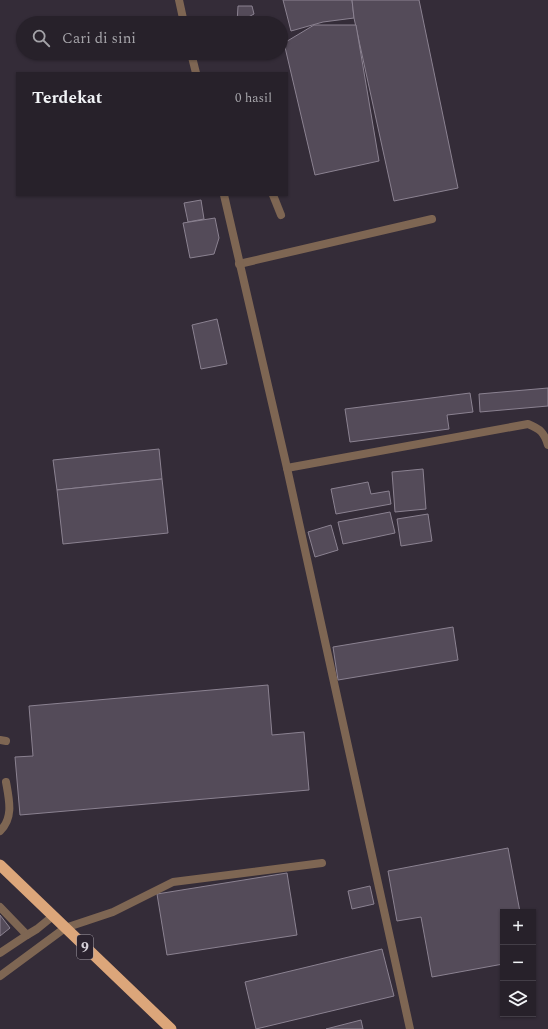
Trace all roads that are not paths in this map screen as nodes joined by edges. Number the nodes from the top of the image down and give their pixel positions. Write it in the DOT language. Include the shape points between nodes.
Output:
graph roads {
  1 [pos="179,0"];
  2 [pos="182,16"];
  3 [pos="193,60"];
  4 [pos="196,72"];
  5 [pos="224,196"];
  6 [pos="273,196"];
  7 [pos="280,215"];
  8 [pos="432,219"];
  9 [pos="239,264"];
  10 [pos="548,445"];
  11 [pos="288,468"];
  12 [pos="6,782"];
  13 [pos="0,831"];
  14 [pos="322,863"];
  15 [pos="1,868"];
  16 [pos="0,907"];
  17 [pos="53,916"];
  18 [pos="65,928"];
  19 [pos="27,934"];
  20 [pos="0,954"];
  21 [pos="0,976"];
  22 [pos="171,1029"];
  23 [pos="410,1029"];
  1 -- 2 [label="street"];
  3 -- 4 [label="street"];
  5 -- 9 [label="street"];
  6 -- 7 [label="street"];
  8 -- 9 [label="street"];
  9 -- 11 [label="street"];
  10 -- 11 [label="street" via="540,429 528,424"];
  11 -- 23 [label="street"];
  12 -- 13 [label="street" via="10,801 8,820"];
  14 -- 18 [label="street" via="173,882 113,912"];
  15 -- 17 [label="highway, 9"];
  16 -- 19 [label="street"];
  17 -- 18 [label="highway, 9"];
  17 -- 19 [label="street" via="38,929"];
  18 -- 21 [label="street"];
  18 -- 22 [label="highway, 9"];
  19 -- 20 [label="street"];
}
